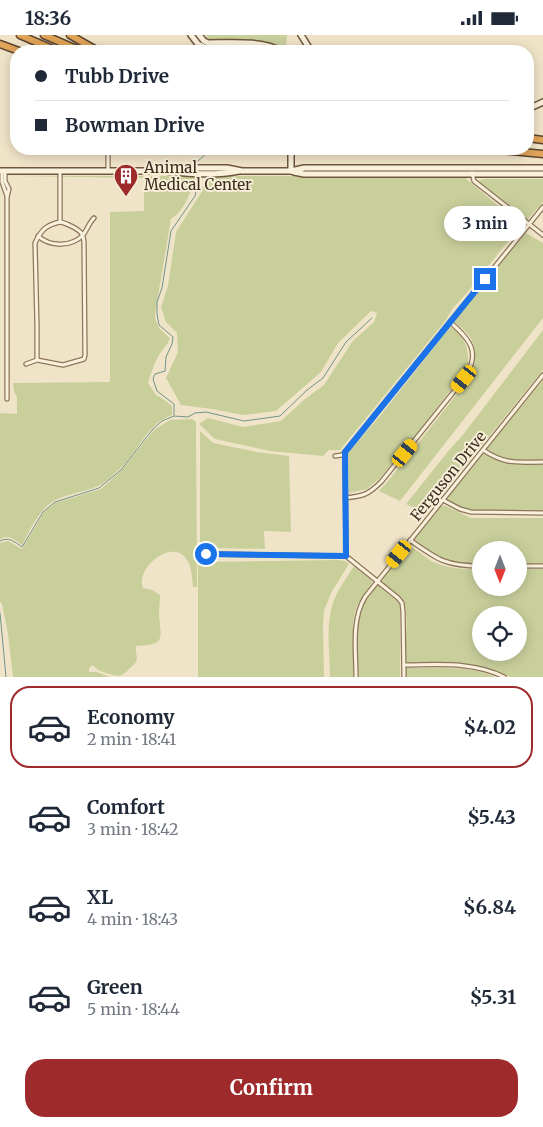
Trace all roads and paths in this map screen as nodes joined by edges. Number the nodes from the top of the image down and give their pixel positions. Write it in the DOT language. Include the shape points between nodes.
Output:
graph roads {
  1 [pos="20,35"];
  2 [pos="44,35"];
  3 [pos="70,35"];
  4 [pos="191,35"];
  5 [pos="199,35"];
  6 [pos="43,45"];
  7 [pos="67,45"];
  8 [pos="88,45"];
  9 [pos="200,45"];
  10 [pos="227,45"];
  11 [pos="108,155"];
  12 [pos="292,155"];
  13 [pos="543,168"];
  14 [pos="2,171"];
  15 [pos="60,171"];
  16 [pos="108,171"];
  17 [pos="291,171"];
  18 [pos="471,171"];
  19 [pos="543,174"];
  20 [pos="543,207"];
  21 [pos="94,218"];
  22 [pos="60,222"];
  23 [pos="529,225"];
  24 [pos="83,235"];
  25 [pos="543,235"];
  26 [pos="38,236"];
  27 [pos="450,322"];
  28 [pos="37,360"];
  29 [pos="26,365"];
  30 [pos="543,375"];
  31 [pos="7,399"];
  32 [pos="483,449"];
  33 [pos="345,452"];
  34 [pos="335,456"];
  35 [pos="543,462"];
  36 [pos="345,498"];
  37 [pos="443,500"];
  38 [pos="543,513"];
  39 [pos="410,540"];
  40 [pos="206,554"];
  41 [pos="346,556"];
  42 [pos="472,566"];
  43 [pos="528,566"];
  44 [pos="543,566"];
  45 [pos="377,582"];
  46 [pos="404,665"];
  47 [pos="356,677"];
  48 [pos="404,677"];
  49 [pos="504,677"];
  1 -- 6 [label="highway"];
  2 -- 7 [label="highway"];
  3 -- 8 [label="highway"];
  4 -- 9 [label="main road"];
  5 -- 10 [label="main road" via="208,43"];
  11 -- 16 [label="street"];
  12 -- 17 [label="main road"];
  13 -- 18 [label="main road"];
  14 -- 15 [label="main road"];
  14 -- 31 [label="street" via="8,197"];
  15 -- 16 [label="main road"];
  15 -- 22 [label="street"];
  16 -- 17 [label="main road" via="185,174"];
  17 -- 18 [label="main road" via="304,168"];
  18 -- 19 [label="main road"];
  18 -- 23 [label="street" via="474,181"];
  20 -- 23 [label="street"];
  21 -- 24 [label="street"];
  22 -- 24 [label="street"];
  22 -- 26 [label="street" via="47,226"];
  23 -- 25 [label="street"];
  23 -- 27 [label="street"];
  24 -- 26 [label="street" via="70,243 47,242"];
  24 -- 28 [label="street" via="84,359 63,365"];
  26 -- 28 [label="street" via="35,243"];
  27 -- 33 [label="street"];
  27 -- 36 [label="street" via="469,341 473,361 470,371 381,482 371,491"];
  28 -- 29 [label="street"];
  30 -- 32 [label="street, Ferguson Drive"];
  32 -- 35 [label="street" via="507,461"];
  32 -- 37 [label="street, Ferguson Drive"];
  33 -- 34 [label="street"];
  33 -- 36 [label="street"];
  36 -- 41 [label="street"];
  37 -- 38 [label="street" via="471,512"];
  37 -- 39 [label="street, Ferguson Drive"];
  39 -- 42 [label="street" via="441,561"];
  39 -- 45 [label="street, Ferguson Drive"];
  40 -- 41 [label="street"];
  41 -- 45 [label="street"];
  43 -- 44 [label="street"];
  45 -- 46 [label="street" via="402,603"];
  45 -- 47 [label="street, Ferguson Drive" via="358,611"];
  46 -- 48 [label="street"];
  46 -- 49 [label="street" via="461,665"];
}
